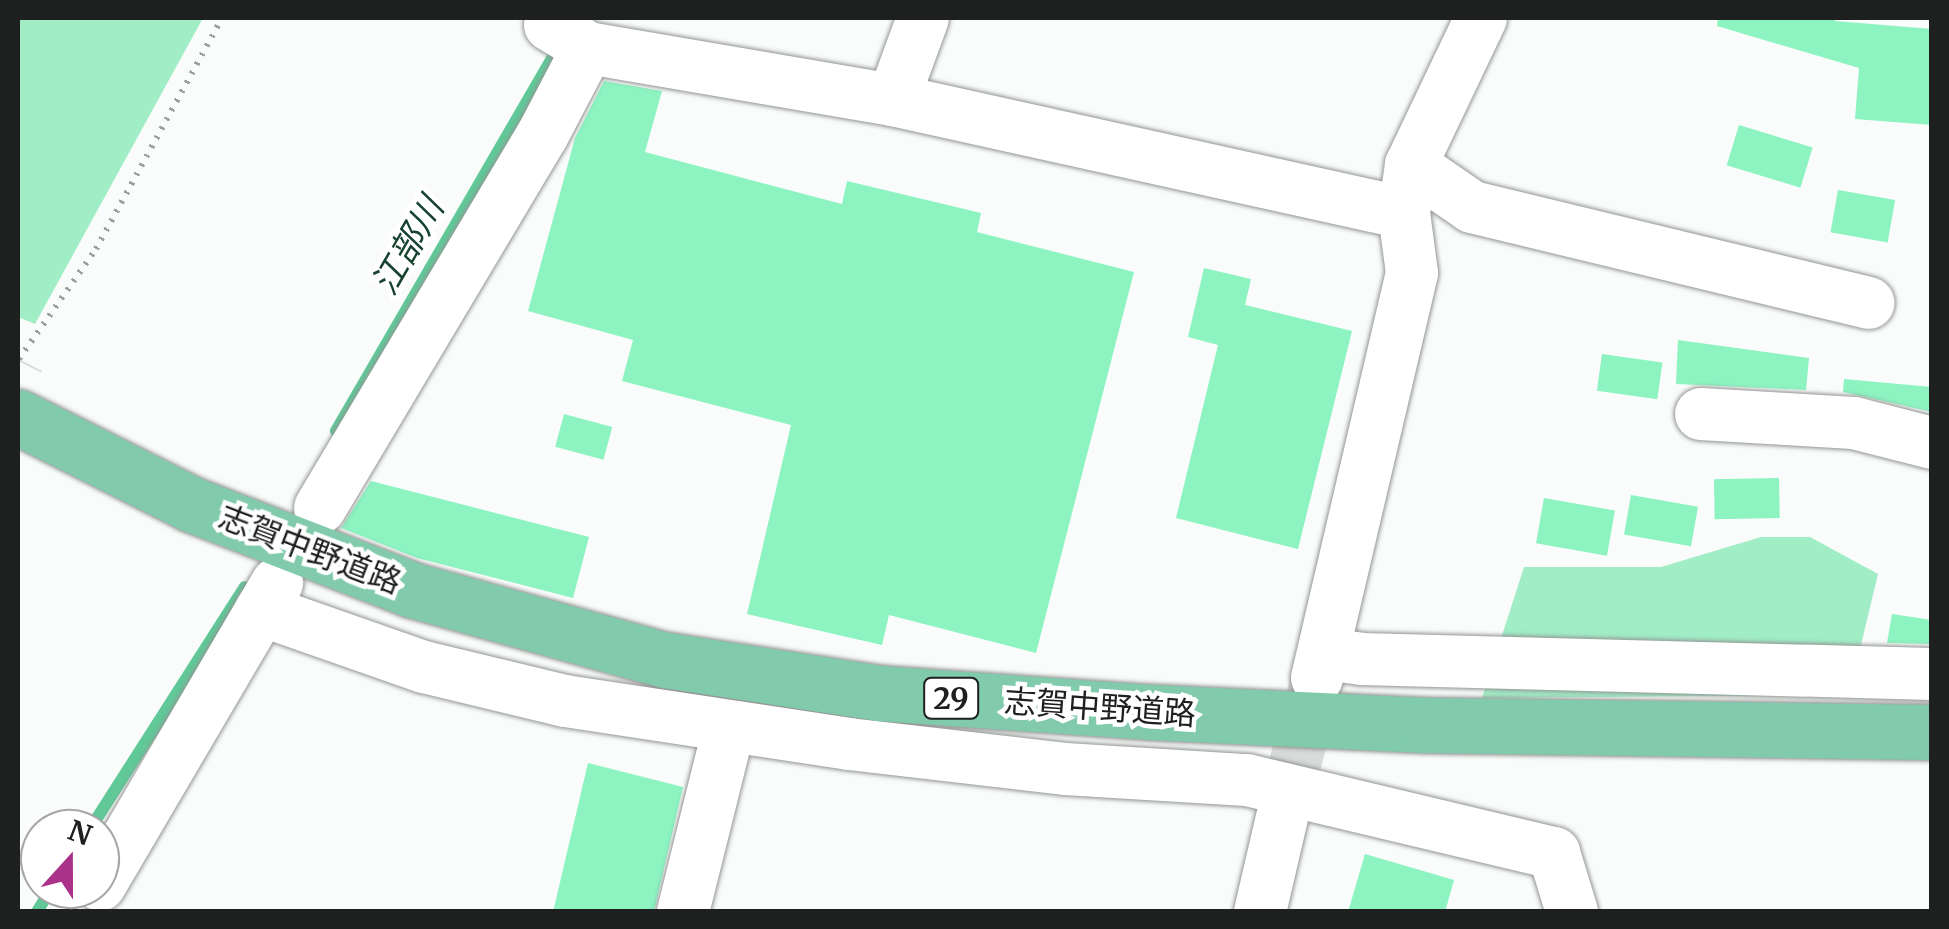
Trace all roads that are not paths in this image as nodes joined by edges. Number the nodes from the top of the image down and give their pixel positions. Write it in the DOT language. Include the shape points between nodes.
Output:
graph roads {
  1 [pos="924,18"];
  2 [pos="1481,18"];
  3 [pos="571,33"];
  4 [pos="893,100"];
  5 [pos="1408,189"];
  6 [pos="1869,303"];
  7 [pos="1701,414"];
  8 [pos="18,418"];
  9 [pos="1932,443"];
  10 [pos="320,508"];
  11 [pos="1932,674"];
  12 [pos="729,727"];
  13 [pos="1932,732"];
  14 [pos="1288,792"];
  15 [pos="120,851"];
  16 [pos="683,912"];
  17 [pos="1260,912"];
  18 [pos="1572,912"];
  1 -- 4 [label="street"];
  2 -- 5 [label="street"];
  3 -- 4 [label="street"];
  3 -- 10 [label="street" via="542,136"];
  4 -- 5 [label="street"];
  5 -- 6 [label="street"];
  5 -- 11 [label="street" via="1412,273 1320,666 1380,660"];
  7 -- 9 [label="street" via="1854,423"];
  8 -- 13 [label="main road, 志賀中野道路 / 29" via="192,504 413,590 666,660 878,693 1151,712 1426,726"];
  12 -- 14 [label="street" via="1065,769 1246,780"];
  12 -- 15 [label="street" via="565,701 424,666 269,597"];
  12 -- 16 [label="street"];
  14 -- 17 [label="street"];
  14 -- 18 [label="street" via="1554,854"];
}
